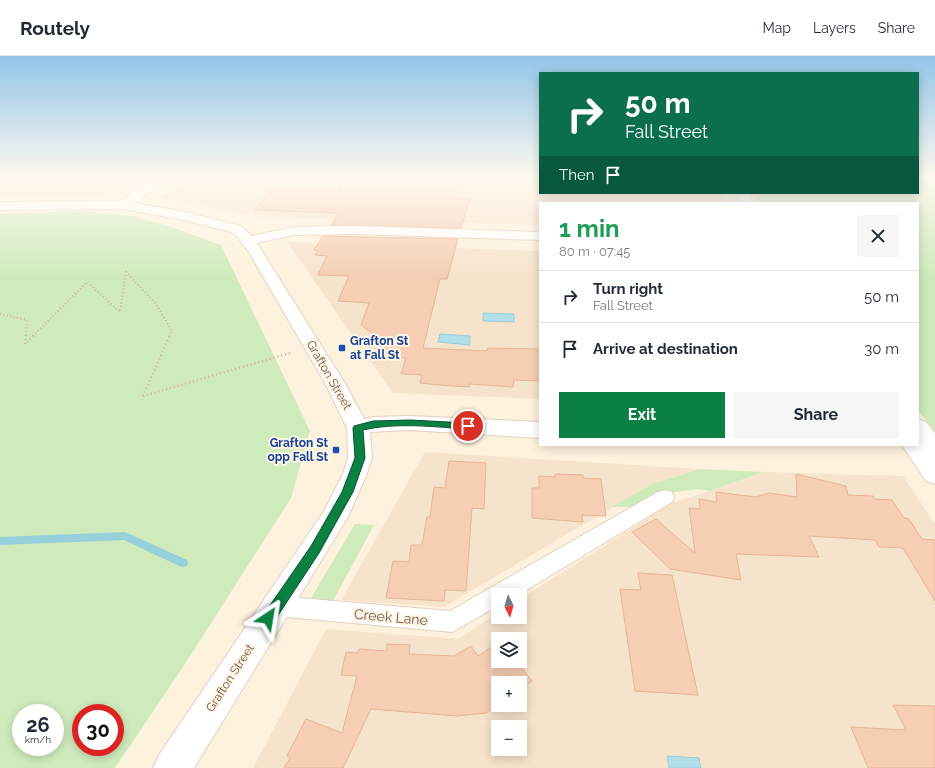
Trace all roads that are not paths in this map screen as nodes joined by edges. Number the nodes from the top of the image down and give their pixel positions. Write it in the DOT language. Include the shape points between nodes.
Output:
graph roads {
  1 [pos="157,211"];
  2 [pos="539,236"];
  3 [pos="249,241"];
  4 [pos="358,428"];
  5 [pos="919,428"];
  6 [pos="539,430"];
  7 [pos="915,446"];
  8 [pos="935,449"];
  9 [pos="935,475"];
  10 [pos="665,498"];
  11 [pos="510,588"];
  12 [pos="491,599"];
  13 [pos="276,606"];
  14 [pos="172,768"];
  1 -- 3 [label="street, Grafton Street" via="220,223 236,229"];
  2 -- 3 [label="street" via="346,230 293,232"];
  3 -- 4 [label="street, Grafton Street" via="340,392"];
  4 -- 6 [label="street" via="373,424 410,423"];
  4 -- 13 [label="street, Grafton Street" via="360,458 347,492 315,550"];
  5 -- 8 [label="street"];
  7 -- 9 [label="street"];
  10 -- 11 [label="lane, Creek Lane"];
  12 -- 13 [label="lane, Creek Lane" via="452,622"];
  13 -- 14 [label="street, Grafton Street"];
}
